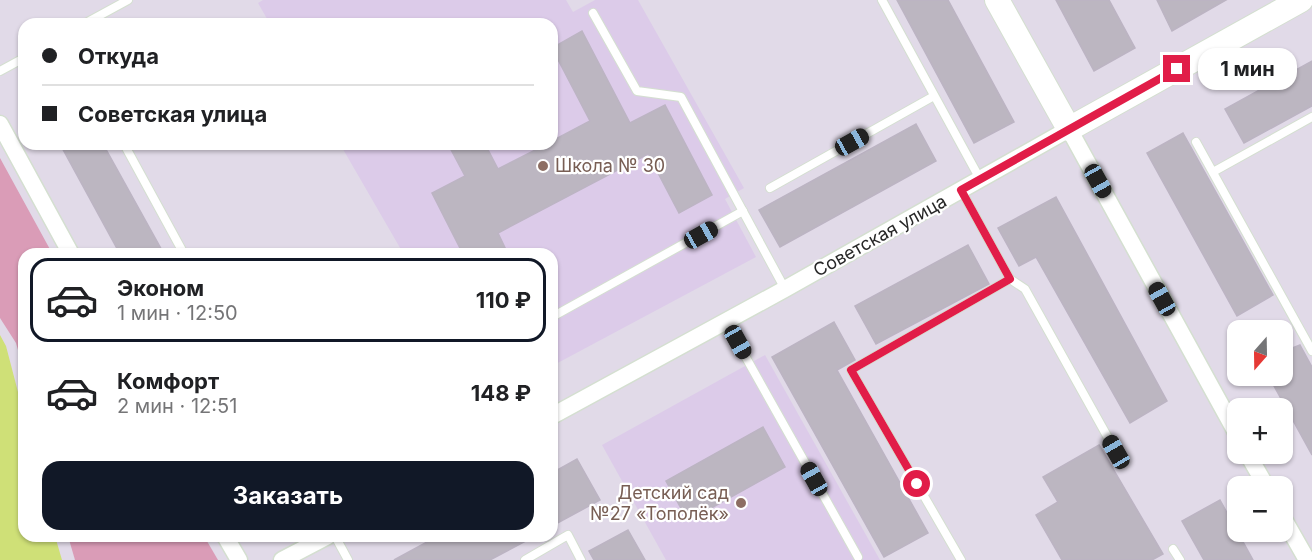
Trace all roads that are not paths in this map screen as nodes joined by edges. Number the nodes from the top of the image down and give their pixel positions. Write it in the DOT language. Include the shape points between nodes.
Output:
graph roads {
  1 [pos="128,0"];
  2 [pos="882,0"];
  3 [pos="997,0"];
  4 [pos="1302,0"];
  5 [pos="593,14"];
  6 [pos="95,18"];
  7 [pos="18,61"];
  8 [pos="0,71"];
  9 [pos="934,96"];
  10 [pos="1312,117"];
  11 [pos="0,124"];
  12 [pos="1069,129"];
  13 [pos="1196,142"];
  14 [pos="127,150"];
  15 [pos="1213,172"];
  16 [pos="980,179"];
  17 [pos="770,188"];
  18 [pos="961,190"];
  19 [pos="743,212"];
  20 [pos="68,248"];
  21 [pos="181,248"];
  22 [pos="1010,279"];
  23 [pos="785,289"];
  24 [pos="558,314"];
  25 [pos="726,322"];
  26 [pos="1312,351"];
  27 [pos="558,413"];
  28 [pos="1227,416"];
  29 [pos="1116,452"];
  30 [pos="1293,535"];
  31 [pos="228,542"];
  32 [pos="316,542"];
  33 [pos="338,542"];
  34 [pos="557,542"];
  35 [pos="558,542"];
  36 [pos="1173,549"];
  37 [pos="858,557"];
  38 [pos="239,560"];
  39 [pos="282,560"];
  40 [pos="348,560"];
  41 [pos="525,560"];
  42 [pos="582,560"];
  43 [pos="961,560"];
  44 [pos="1180,560"];
  45 [pos="1307,560"];
  1 -- 6 [label="lane"];
  2 -- 9 [label="lane"];
  3 -- 12 [label="street"];
  4 -- 12 [label="street, Советская улица"];
  5 -- 19 [label="lane" via="637,91 681,97"];
  7 -- 8 [label="lane"];
  9 -- 16 [label="lane"];
  9 -- 17 [label="lane"];
  10 -- 15 [label="lane"];
  11 -- 20 [label="street"];
  12 -- 16 [label="street, Советская улица"];
  12 -- 28 [label="street"];
  13 -- 15 [label="lane"];
  14 -- 21 [label="lane"];
  15 -- 26 [label="lane"];
  16 -- 18 [label="street, Советская улица"];
  18 -- 22 [label="lane"];
  18 -- 23 [label="street, Советская улица"];
  19 -- 23 [label="lane"];
  19 -- 24 [label="lane"];
  22 -- 29 [label="lane" via="1024,289"];
  22 -- 43 [label="lane" via="851,370"];
  23 -- 25 [label="street, Советская улица"];
  25 -- 27 [label="street, Советская улица"];
  25 -- 37 [label="lane"];
  30 -- 45 [label="street"];
  31 -- 38 [label="street"];
  32 -- 39 [label="street"];
  33 -- 40 [label="lane"];
  34 -- 41 [label="lane"];
  35 -- 42 [label="lane" via="568,536"];
  36 -- 44 [label="lane"];
}
